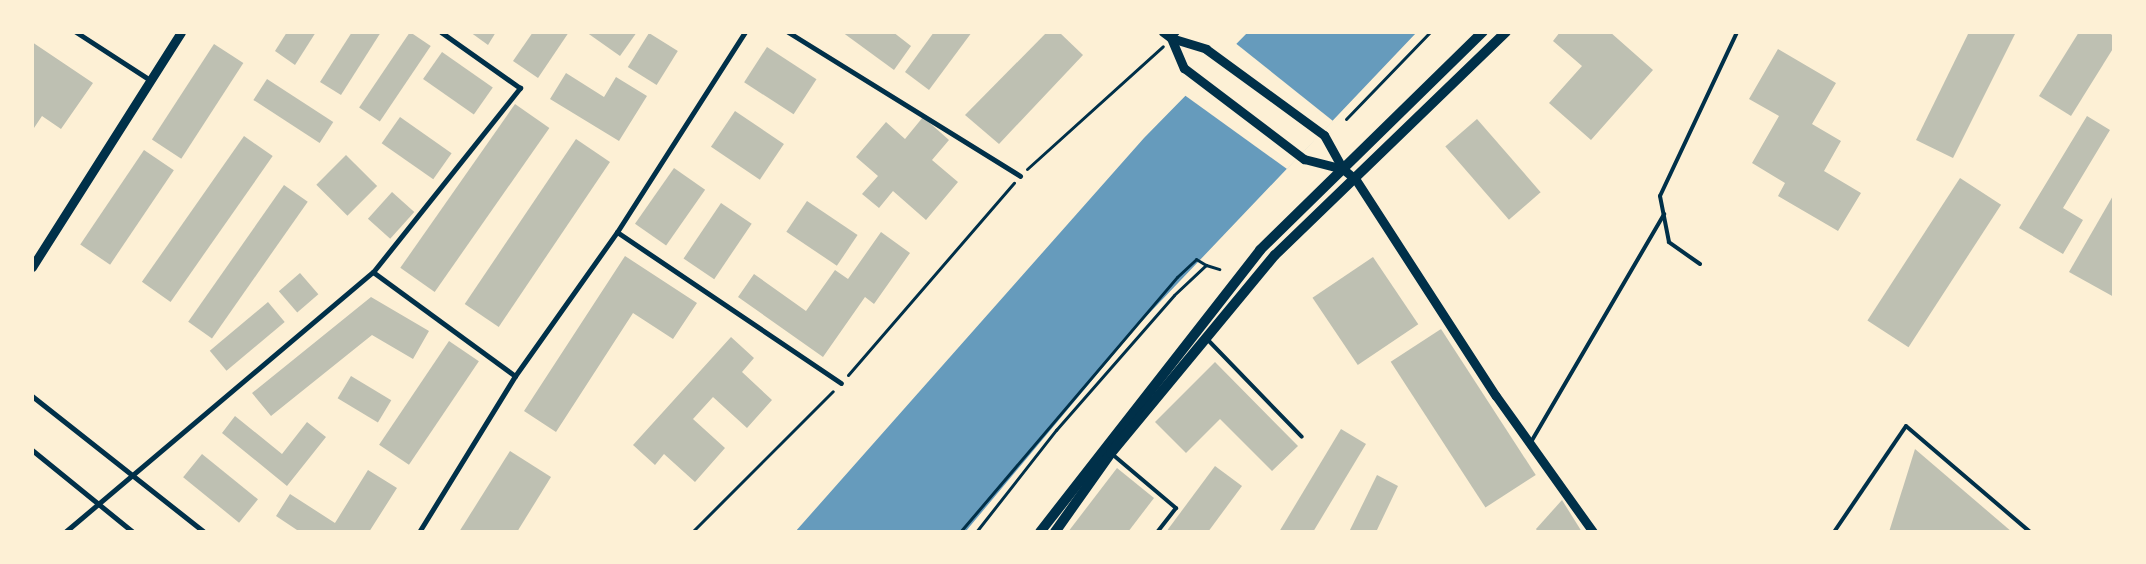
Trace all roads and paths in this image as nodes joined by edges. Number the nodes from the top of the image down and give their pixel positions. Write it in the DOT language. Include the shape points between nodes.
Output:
graph roads {
  1 [pos="76,32"];
  2 [pos="181,32"];
  3 [pos="441,32"];
  4 [pos="744,32"];
  5 [pos="788,32"];
  6 [pos="1163,32"];
  7 [pos="1430,32"];
  8 [pos="1483,32"];
  9 [pos="1506,32"];
  10 [pos="1737,32"];
  11 [pos="1174,35"];
  12 [pos="150,80"];
  13 [pos="1346,119"];
  14 [pos="1343,169"];
  15 [pos="1020,176"];
  16 [pos="1356,180"];
  17 [pos="1664,214"];
  18 [pos="617,232"];
  19 [pos="1700,264"];
  20 [pos="1206,265"];
  21 [pos="32,267"];
  22 [pos="1219,269"];
  23 [pos="372,272"];
  24 [pos="1205,338"];
  25 [pos="515,376"];
  26 [pos="841,384"];
  27 [pos="32,396"];
  28 [pos="1302,437"];
  29 [pos="1530,444"];
  30 [pos="32,450"];
  31 [pos="1111,453"];
  32 [pos="132,474"];
  33 [pos="98,504"];
  34 [pos="65,532"];
  35 [pos="133,532"];
  36 [pos="204,532"];
  37 [pos="418,532"];
  38 [pos="692,532"];
  39 [pos="960,532"];
  40 [pos="976,532"];
  41 [pos="1040,532"];
  42 [pos="1054,532"];
  43 [pos="1158,532"];
  44 [pos="1593,532"];
  45 [pos="1834,532"];
  46 [pos="2030,532"];
  1 -- 12 [label="street"];
  2 -- 12 [label="street"];
  3 -- 23 [label="street" via="520,88"];
  4 -- 18 [label="street"];
  5 -- 15 [label="street"];
  6 -- 11 [label="street"];
  7 -- 13 [label="path"];
  8 -- 14 [label="main road"];
  9 -- 16 [label="main road"];
  10 -- 17 [label="lane" via="1660,196"];
  11 -- 14 [label="street" via="1206,49 1324,134"];
  11 -- 14 [label="street" via="1184,68 1304,159"];
  11 -- 15 [label="path"];
  12 -- 21 [label="street"];
  14 -- 16 [label="street"];
  14 -- 41 [label="main road" via="1260,250"];
  15 -- 26 [label="path"];
  16 -- 24 [label="main road" via="1276,255"];
  16 -- 29 [label="street"];
  17 -- 19 [label="lane" via="1669,242"];
  17 -- 29 [label="lane"];
  18 -- 25 [label="street"];
  18 -- 26 [label="street"];
  20 -- 22 [label="path"];
  20 -- 39 [label="path" via="1196,259 1177,277"];
  20 -- 40 [label="path" via="1174,295 1056,430"];
  23 -- 25 [label="street"];
  23 -- 32 [label="street"];
  24 -- 28 [label="lane"];
  24 -- 31 [label="main road"];
  25 -- 37 [label="street"];
  26 -- 38 [label="path"];
  27 -- 32 [label="street"];
  29 -- 44 [label="street"];
  30 -- 33 [label="street"];
  31 -- 42 [label="main road"];
  31 -- 43 [label="lane" via="1176,508"];
  32 -- 33 [label="street"];
  32 -- 36 [label="street"];
  33 -- 34 [label="street"];
  33 -- 35 [label="street"];
  45 -- 46 [label="lane" via="1906,426"];
}
